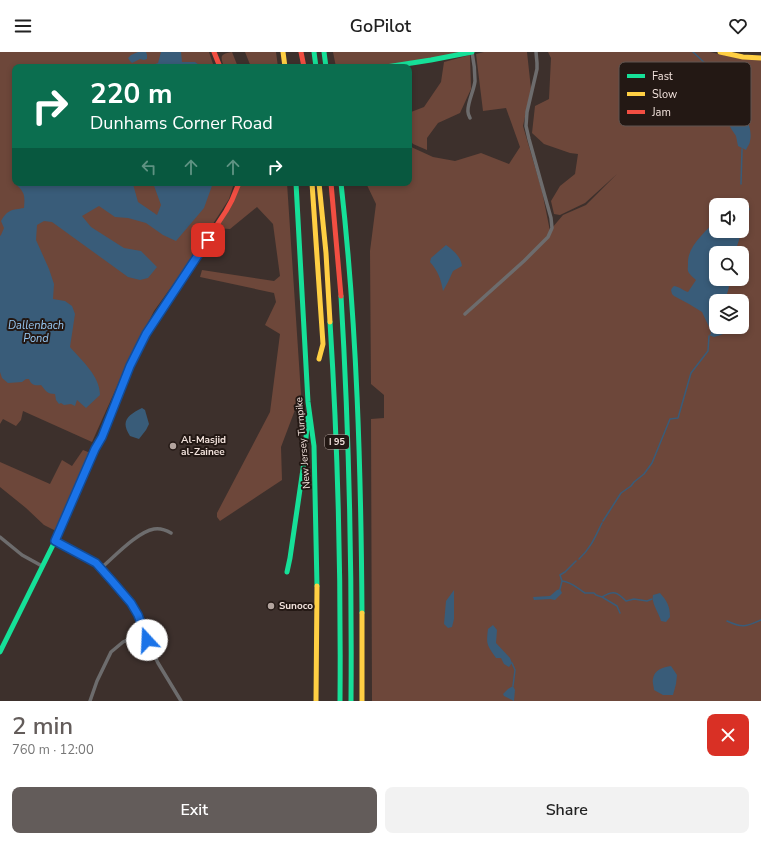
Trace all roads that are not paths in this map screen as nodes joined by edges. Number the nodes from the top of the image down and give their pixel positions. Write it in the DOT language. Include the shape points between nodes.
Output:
graph roads {
  1 [pos="214,52"];
  2 [pos="284,52"];
  3 [pos="301,52"];
  4 [pos="314,52"];
  5 [pos="324,52"];
  6 [pos="472,52"];
  7 [pos="536,52"];
  8 [pos="720,52"];
  9 [pos="761,58"];
  10 [pos="219,64"];
  11 [pos="285,64"];
  12 [pos="303,64"];
  13 [pos="316,64"];
  14 [pos="326,64"];
  15 [pos="406,64"];
  16 [pos="470,118"];
  17 [pos="237,186"];
  18 [pos="296,186"];
  19 [pos="312,186"];
  20 [pos="319,186"];
  21 [pos="331,186"];
  22 [pos="341,186"];
  23 [pos="465,314"];
  24 [pos="320,359"];
  25 [pos="308,402"];
  26 [pos="172,533"];
  27 [pos="0,536"];
  28 [pos="55,541"];
  29 [pos="42,566"];
  30 [pos="101,568"];
  31 [pos="287,572"];
  32 [pos="144,632"];
  33 [pos="0,652"];
  34 [pos="90,701"];
  35 [pos="181,701"];
  36 [pos="316,701"];
  37 [pos="340,701"];
  38 [pos="351,701"];
  39 [pos="362,701"];
  1 -- 10 [label="main road"];
  2 -- 11 [label="main road"];
  3 -- 12 [label="main road"];
  4 -- 13 [label="main road"];
  5 -- 14 [label="main road"];
  6 -- 15 [label="main road"];
  6 -- 16 [label="street" via="475,82 468,106"];
  7 -- 23 [label="street" via="537,69 526,126 552,228 548,237 524,261"];
  8 -- 9 [label="main road"];
  17 -- 28 [label="main road" via="226,211 146,334"];
  18 -- 25 [label="main road, New Jersey Turnpike / I 95"];
  19 -- 24 [label="main road" via="323,330"];
  20 -- 37 [label="main road, I 95" via="327,270 337,453"];
  21 -- 38 [label="main road, I 95" via="339,266 349,446"];
  22 -- 39 [label="main road, I 95" via="350,272 360,446"];
  25 -- 31 [label="main road" via="304,462"];
  25 -- 36 [label="main road, New Jersey Turnpike / I 95" via="314,446 316,497"];
  26 -- 30 [label="street" via="160,528 145,532"];
  27 -- 29 [label="street" via="22,555"];
  28 -- 29 [label="main road"];
  28 -- 30 [label="street"];
  29 -- 33 [label="main road"];
  30 -- 32 [label="street" via="131,603"];
  32 -- 34 [label="street" via="123,642 111,652"];
  32 -- 35 [label="street" via="158,663"];
}
